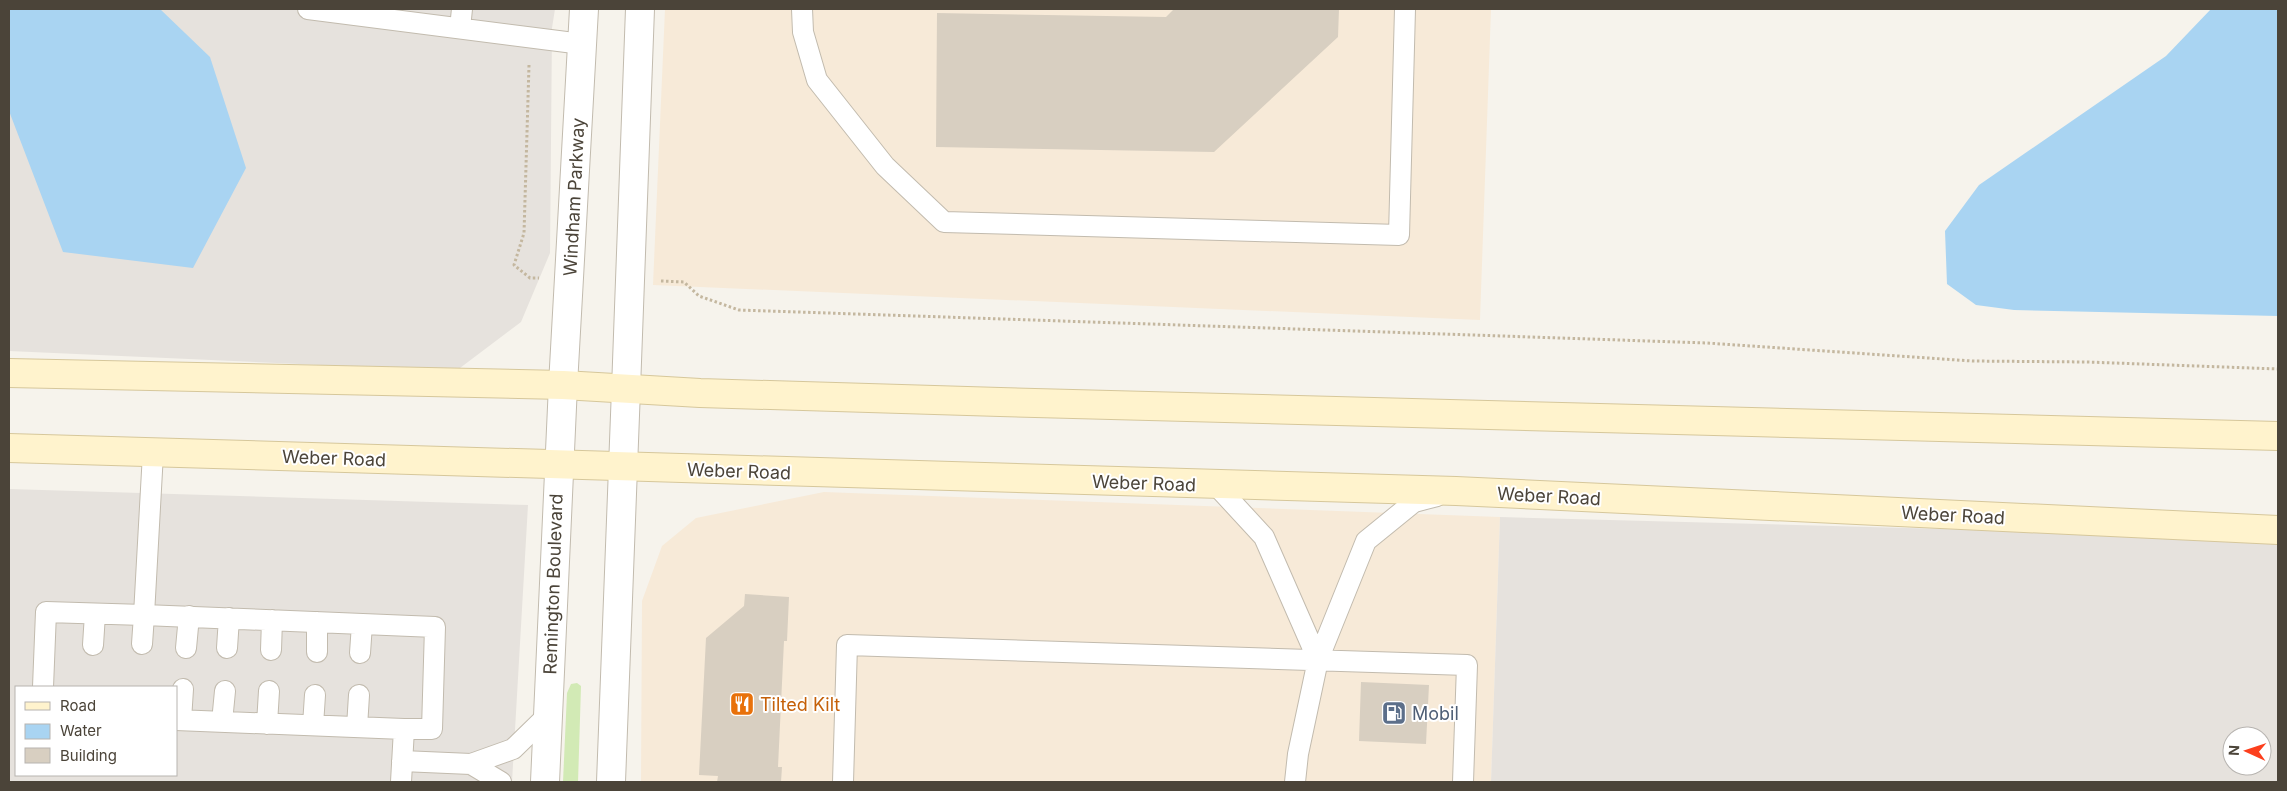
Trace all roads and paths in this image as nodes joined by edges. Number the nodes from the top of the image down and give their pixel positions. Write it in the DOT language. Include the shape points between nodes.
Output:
graph roads {
  1 [pos="308,9"];
  2 [pos="584,9"];
  3 [pos="640,9"];
  4 [pos="802,9"];
  5 [pos="1405,9"];
  6 [pos="365,12"];
  7 [pos="461,18"];
  8 [pos="530,37"];
  9 [pos="582,44"];
  10 [pos="569,278"];
  11 [pos="630,280"];
  12 [pos="2278,369"];
  13 [pos="9,373"];
  14 [pos="563,385"];
  15 [pos="626,389"];
  16 [pos="2278,436"];
  17 [pos="9,448"];
  18 [pos="153,453"];
  19 [pos="558,465"];
  20 [pos="622,467"];
  21 [pos="1216,485"];
  22 [pos="1456,491"];
  23 [pos="2278,530"];
  24 [pos="94,614"];
  25 [pos="144,615"];
  26 [pos="189,616"];
  27 [pos="229,618"];
  28 [pos="272,620"];
  29 [pos="317,622"];
  30 [pos="362,624"];
  31 [pos="142,644"];
  32 [pos="93,645"];
  33 [pos="186,648"];
  34 [pos="227,648"];
  35 [pos="271,650"];
  36 [pos="317,652"];
  37 [pos="360,653"];
  38 [pos="1318,660"];
  39 [pos="43,686"];
  40 [pos="183,689"];
  41 [pos="225,691"];
  42 [pos="269,691"];
  43 [pos="358,695"];
  44 [pos="315,696"];
  45 [pos="547,716"];
  46 [pos="179,720"];
  47 [pos="222,722"];
  48 [pos="267,724"];
  49 [pos="313,725"];
  50 [pos="357,727"];
  51 [pos="404,729"];
  52 [pos="402,761"];
  53 [pos="471,764"];
  54 [pos="401,782"];
  55 [pos="501,782"];
  56 [pos="545,782"];
  57 [pos="611,782"];
  58 [pos="843,782"];
  59 [pos="1295,782"];
  60 [pos="1463,782"];
  1 -- 6 [label="lane"];
  2 -- 9 [label="street, Windham Parkway"];
  3 -- 11 [label="street"];
  4 -- 5 [label="lane" via="803,32 817,80 885,166 944,222 1399,235"];
  6 -- 7 [label="lane"];
  7 -- 8 [label="lane"];
  8 -- 9 [label="lane"];
  8 -- 10 [label="path" via="524,233 514,265 530,278"];
  9 -- 10 [label="street, Windham Parkway"];
  10 -- 14 [label="street, Windham Parkway"];
  11 -- 12 [label="path" via="684,282 699,296 739,310 1706,343 1972,361"];
  11 -- 15 [label="street"];
  13 -- 14 [label="main road"];
  14 -- 15 [label="main road"];
  14 -- 19 [label="street, Remington Boulevard"];
  15 -- 16 [label="main road"];
  15 -- 20 [label="street"];
  17 -- 18 [label="main road, Weber Road"];
  18 -- 19 [label="main road, Weber Road"];
  18 -- 25 [label="lane"];
  19 -- 20 [label="main road, Weber Road"];
  19 -- 45 [label="street, Remington Boulevard"];
  20 -- 21 [label="main road, Weber Road"];
  20 -- 57 [label="street"];
  21 -- 22 [label="main road, Weber Road"];
  21 -- 38 [label="lane" via="1264,537"];
  22 -- 23 [label="main road, Weber Road"];
  22 -- 38 [label="lane" via="1414,502 1366,541"];
  24 -- 25 [label="lane"];
  24 -- 32 [label="lane"];
  24 -- 39 [label="lane" via="46,612"];
  25 -- 26 [label="lane"];
  25 -- 31 [label="lane"];
  26 -- 27 [label="lane"];
  26 -- 33 [label="lane"];
  27 -- 28 [label="lane"];
  27 -- 34 [label="lane"];
  28 -- 29 [label="lane"];
  28 -- 35 [label="lane"];
  29 -- 30 [label="lane"];
  29 -- 36 [label="lane"];
  30 -- 37 [label="lane"];
  30 -- 51 [label="lane" via="435,627 432,729"];
  38 -- 58 [label="lane" via="847,645"];
  38 -- 59 [label="lane"];
  38 -- 60 [label="lane" via="1467,665"];
  40 -- 46 [label="lane"];
  41 -- 47 [label="lane"];
  42 -- 48 [label="lane"];
  43 -- 50 [label="lane"];
  44 -- 49 [label="lane"];
  45 -- 53 [label="lane" via="513,749"];
  45 -- 56 [label="street, Remington Boulevard"];
  46 -- 47 [label="lane"];
  47 -- 48 [label="lane"];
  48 -- 49 [label="lane"];
  49 -- 50 [label="lane"];
  50 -- 51 [label="lane"];
  51 -- 52 [label="lane"];
  52 -- 53 [label="lane"];
  52 -- 54 [label="lane"];
  53 -- 55 [label="lane"];
}
